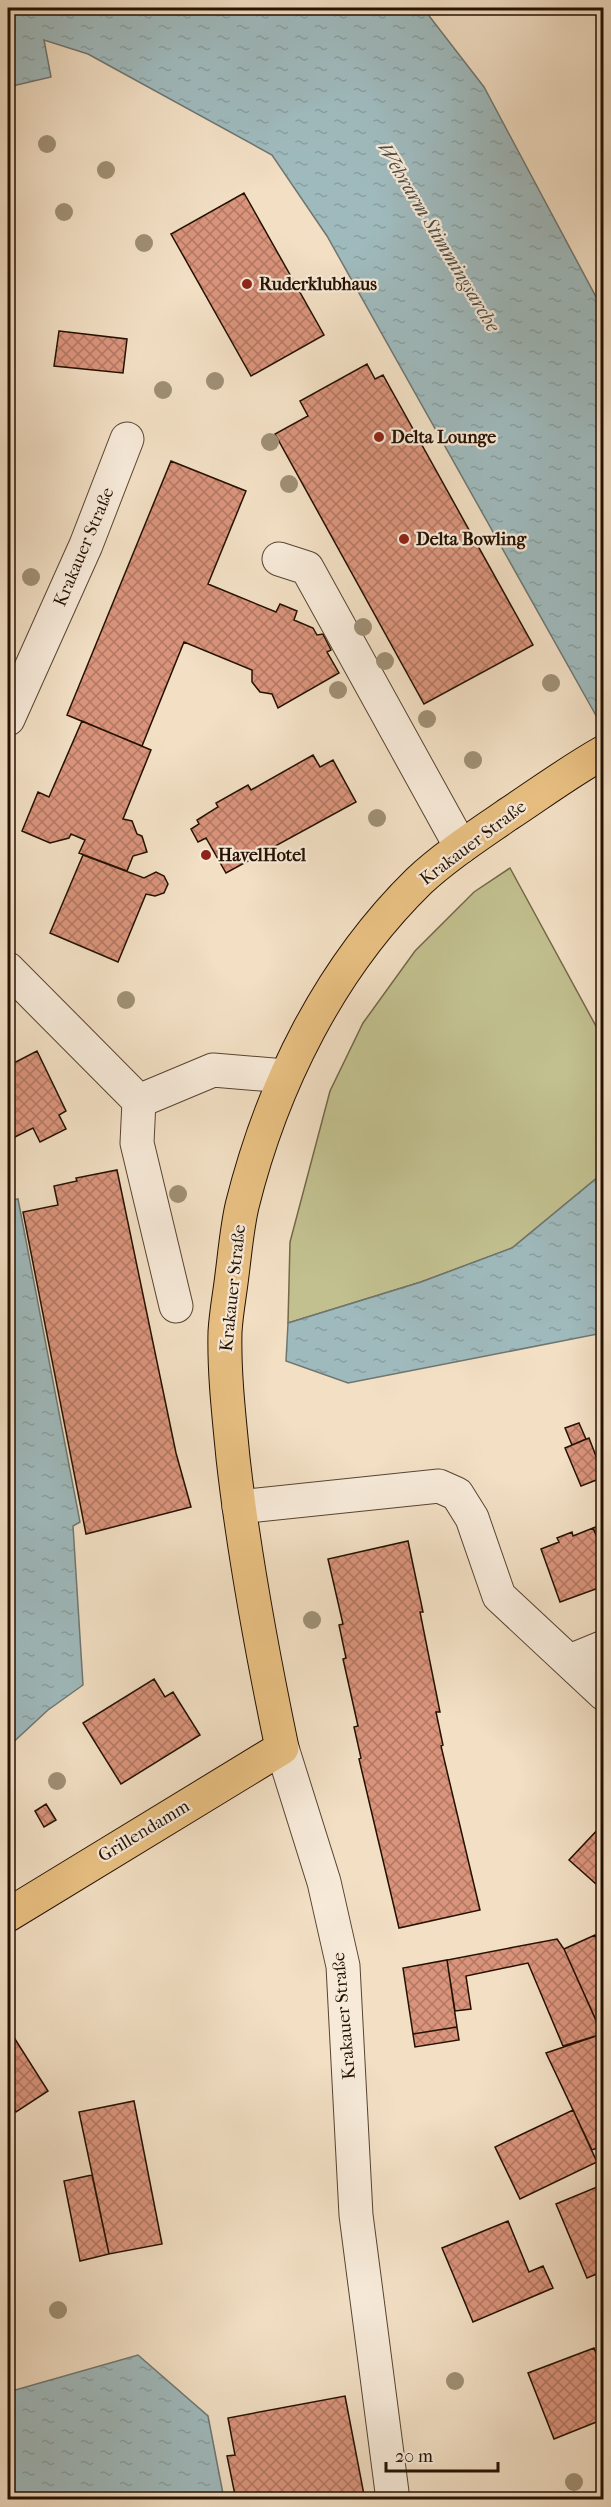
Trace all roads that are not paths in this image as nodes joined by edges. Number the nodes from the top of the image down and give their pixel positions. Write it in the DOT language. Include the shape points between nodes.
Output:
graph roads {
  1 [pos="127,439"];
  2 [pos="279,559"];
  3 [pos="8,719"];
  4 [pos="591,759"];
  5 [pos="461,847"];
  6 [pos="8,969"];
  7 [pos="285,1076"];
  8 [pos="139,1101"];
  9 [pos="176,1306"];
  10 [pos="239,1507"];
  11 [pos="603,1647"];
  12 [pos="570,1661"];
  13 [pos="603,1695"];
  14 [pos="282,1748"];
  15 [pos="8,1915"];
  16 [pos="393,2499"];
  1 -- 3 [label="street, Krakauer Straße" via="86,545"];
  2 -- 5 [label="street" via="307,568"];
  4 -- 5 [label="main road, Krakauer Straße"];
  5 -- 7 [label="main road, Krakauer Straße" via="421,880 375,928 328,995"];
  6 -- 8 [label="street"];
  7 -- 8 [label="street" via="213,1070"];
  7 -- 10 [label="main road, Krakauer Straße" via="242,1208 225,1329 225,1384"];
  8 -- 9 [label="street" via="137,1143"];
  10 -- 12 [label="street" via="440,1486 457,1494 472,1518 499,1596"];
  10 -- 14 [label="main road, Krakauer Straße" via="253,1609"];
  11 -- 12 [label="street"];
  12 -- 13 [label="street"];
  14 -- 15 [label="main road, Grillendamm"];
  14 -- 16 [label="street, Krakauer Straße" via="324,1882 343,1966 356,2215"];
}
